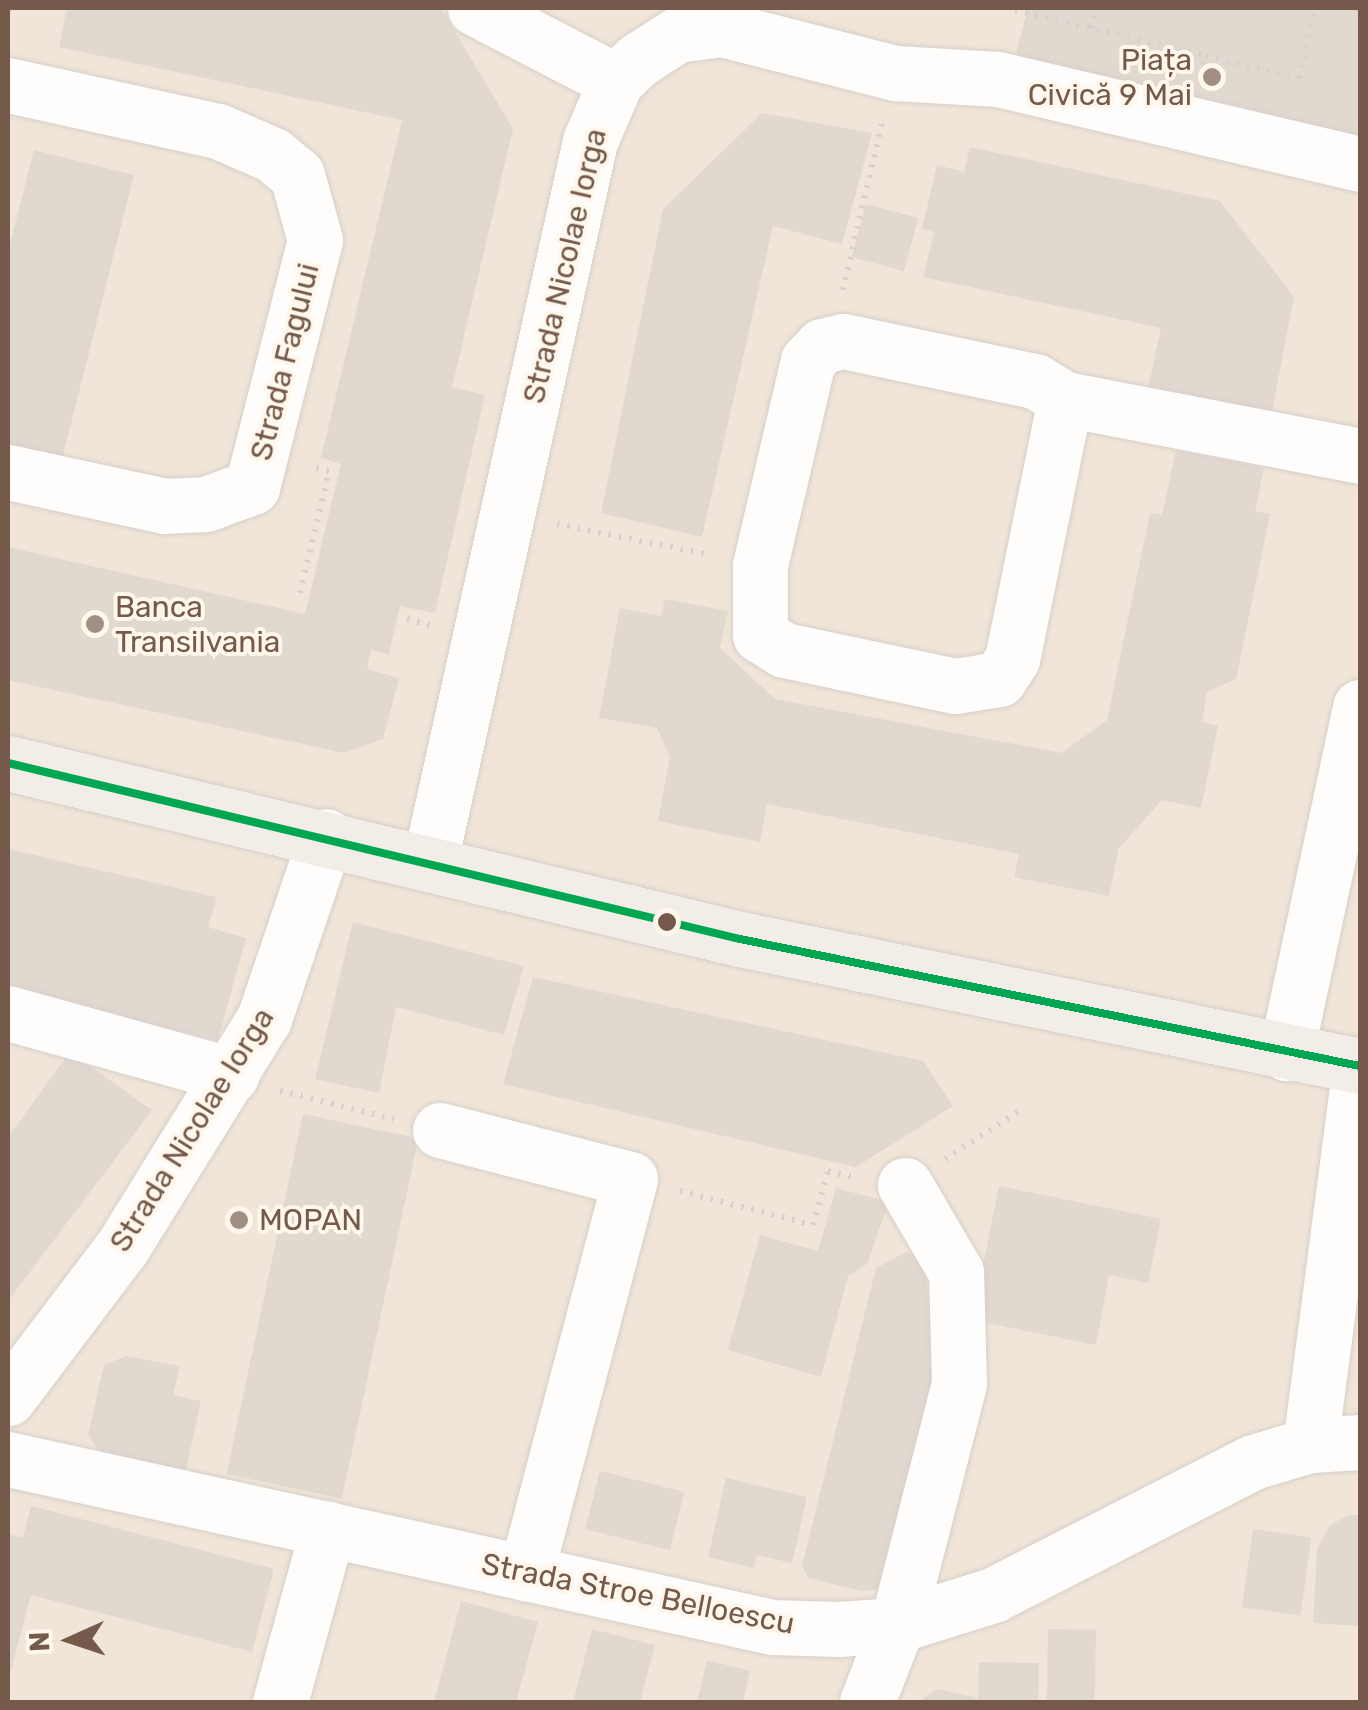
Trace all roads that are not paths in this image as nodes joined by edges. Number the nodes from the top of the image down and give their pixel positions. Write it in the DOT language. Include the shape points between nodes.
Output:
graph roads {
  1 [pos="475,8"];
  2 [pos="616,81"];
  3 [pos="8,85"];
  4 [pos="1360,164"];
  5 [pos="1065,398"];
  6 [pos="1360,456"];
  7 [pos="8,472"];
  8 [pos="1360,706"];
  9 [pos="8,763"];
  10 [pos="326,836"];
  11 [pos="430,861"];
  12 [pos="8,1013"];
  13 [pos="1286,1053"];
  14 [pos="1360,1066"];
  15 [pos="232,1075"];
  16 [pos="440,1130"];
  17 [pos="905,1185"];
  18 [pos="8,1398"];
  19 [pos="1335,1444"];
  20 [pos="8,1459"];
  21 [pos="328,1528"];
  22 [pos="526,1574"];
  23 [pos="897,1625"];
  24 [pos="280,1702"];
  25 [pos="867,1702"];
  1 -- 2 [label="street"];
  2 -- 4 [label="street" via="677,34 722,29 895,73 950,82 998,79"];
  2 -- 11 [label="street, Strada Nicolae Iorga" via="570,220 511,514"];
  3 -- 7 [label="street, Strada Fagului" via="218,131 273,155 297,175 316,240 266,455 252,487 206,504 166,506"];
  5 -- 5 [label="street" via="1035,382 844,341 808,361 760,564 760,635 784,650 974,689 999,679 1012,659"];
  5 -- 6 [label="street"];
  8 -- 13 [label="street"];
  9 -- 10 [label="main road"];
  10 -- 11 [label="main road"];
  10 -- 15 [label="street, Strada Nicolae Iorga" via="282,981"];
  11 -- 13 [label="main road" via="740,940"];
  12 -- 15 [label="street"];
  13 -- 14 [label="main road"];
  14 -- 19 [label="street"];
  15 -- 18 [label="street, Strada Nicolae Iorga" via="122,1246"];
  16 -- 22 [label="street" via="630,1179"];
  17 -- 23 [label="street" via="956,1272 962,1324 959,1384"];
  19 -- 23 [label="street, Strada Stroe Belloescu" via="1253,1462 993,1595"];
  20 -- 21 [label="street, Strada Stroe Belloescu"];
  21 -- 22 [label="street, Strada Stroe Belloescu"];
  21 -- 24 [label="street"];
  22 -- 23 [label="street, Strada Stroe Belloescu" via="772,1627"];
  23 -- 25 [label="street"];
}
